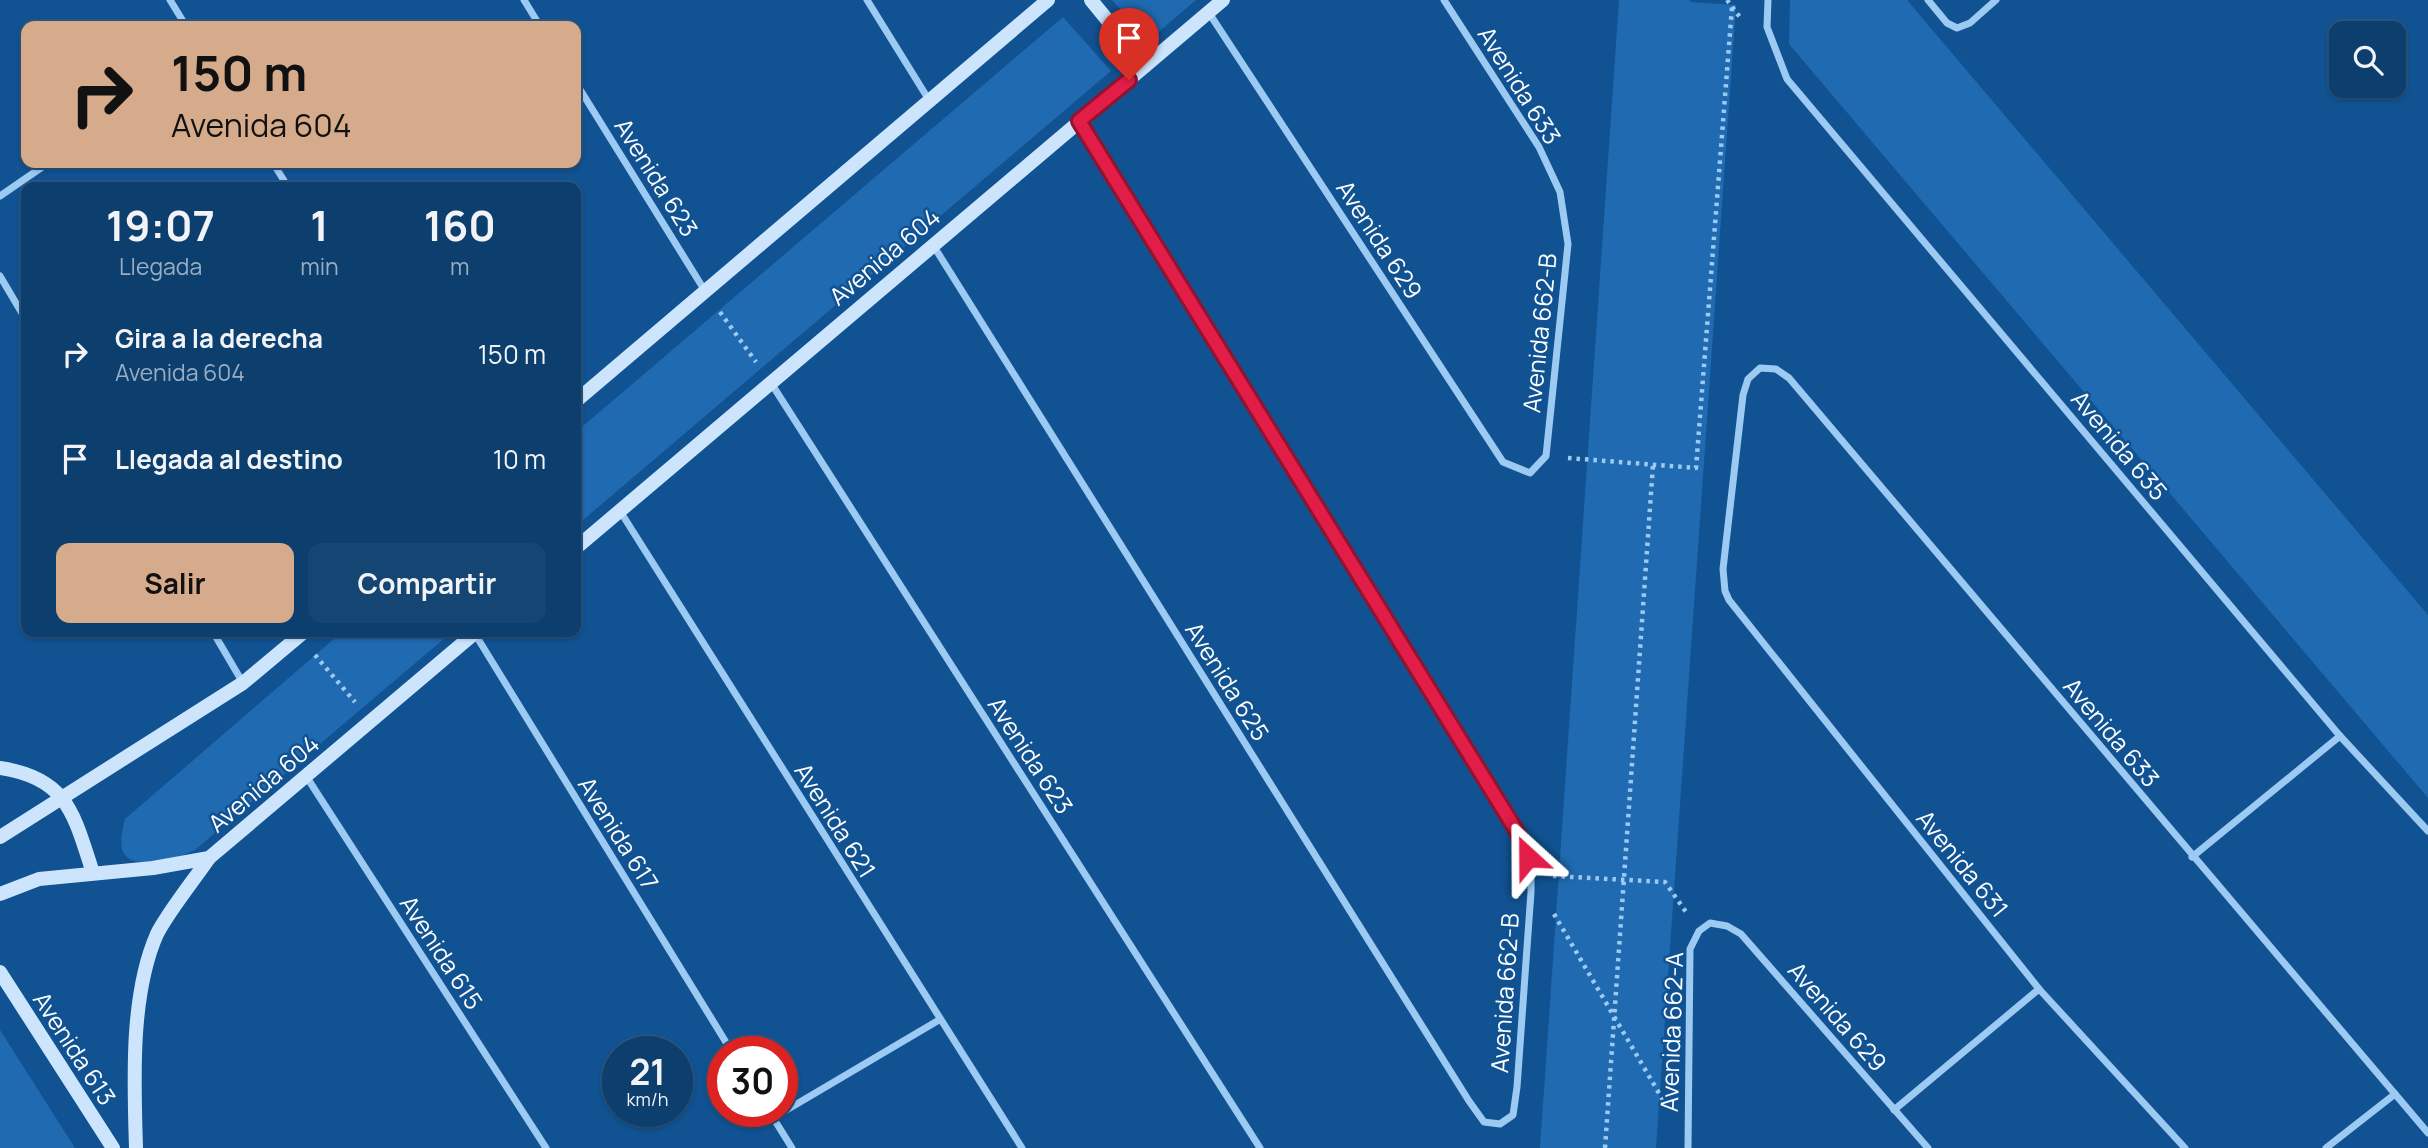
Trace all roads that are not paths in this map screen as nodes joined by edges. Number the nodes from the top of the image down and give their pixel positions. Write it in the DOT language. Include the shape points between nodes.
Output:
graph roads {
  1 [pos="170,0"];
  2 [pos="524,0"];
  3 [pos="867,0"];
  4 [pos="1048,0"];
  5 [pos="1091,0"];
  6 [pos="1223,0"];
  7 [pos="1444,0"];
  8 [pos="1768,0"];
  9 [pos="1928,0"];
  10 [pos="1996,0"];
  11 [pos="1208,12"];
  12 [pos="184,21"];
  13 [pos="537,21"];
  14 [pos="1145,66"];
  15 [pos="581,91"];
  16 [pos="929,101"];
  17 [pos="1079,121"];
  18 [pos="40,168"];
  19 [pos="1560,192"];
  20 [pos="0,195"];
  21 [pos="933,245"];
  22 [pos="0,276"];
  23 [pos="705,291"];
  24 [pos="21,312"];
  25 [pos="1760,368"];
  26 [pos="771,383"];
  27 [pos="581,397"];
  28 [pos="1546,456"];
  29 [pos="620,511"];
  30 [pos="581,544"];
  31 [pos="216,637"];
  32 [pos="297,637"];
  33 [pos="470,637"];
  34 [pos="477,637"];
  35 [pos="243,682"];
  36 [pos="2340,736"];
  37 [pos="0,768"];
  38 [pos="306,776"];
  39 [pos="64,798"];
  40 [pos="2428,831"];
  41 [pos="0,837"];
  42 [pos="2192,857"];
  43 [pos="209,858"];
  44 [pos="93,873"];
  45 [pos="0,894"];
  46 [pos="1710,923"];
  47 [pos="0,972"];
  48 [pos="2039,989"];
  49 [pos="939,1020"];
  50 [pos="722,1036"];
  51 [pos="2395,1094"];
  52 [pos="798,1100"];
  53 [pos="1894,1110"];
  54 [pos="1500,1124"];
  55 [pos="779,1127"];
  56 [pos="2428,1133"];
  57 [pos="1687,1144"];
  58 [pos="113,1148"];
  59 [pos="136,1148"];
  60 [pos="546,1148"];
  61 [pos="792,1148"];
  62 [pos="1022,1148"];
  63 [pos="1260,1148"];
  64 [pos="1927,1148"];
  65 [pos="2185,1148"];
  66 [pos="2326,1148"];
  1 -- 12 [label="street"];
  2 -- 13 [label="street"];
  3 -- 16 [label="street"];
  4 -- 16 [label="street"];
  5 -- 14 [label="street"];
  6 -- 11 [label="street, Avenida 604"];
  7 -- 19 [label="street, Avenida 633" via="1539,147"];
  8 -- 36 [label="street, Avenida 635" via="1767,27 1787,79"];
  9 -- 10 [label="street" via="1957,28"];
  11 -- 14 [label="street, Avenida 604"];
  11 -- 28 [label="street, Avenida 629" via="1503,462 1530,473"];
  14 -- 17 [label="street, Avenida 604"];
  15 -- 23 [label="street, Avenida 623"];
  16 -- 23 [label="street"];
  17 -- 21 [label="street, Avenida 604"];
  17 -- 54 [label="street, Avenida 662-B" via="1516,830 1528,857 1531,874 1513,1115"];
  18 -- 20 [label="street"];
  19 -- 28 [label="street, Avenida 662-B" via="1568,244"];
  21 -- 26 [label="street, Avenida 604"];
  21 -- 54 [label="street, Avenida 625" via="1469,1101 1483,1122"];
  22 -- 24 [label="street"];
  23 -- 27 [label="street"];
  25 -- 42 [label="street, Avenida 633" via="1776,369 1789,379"];
  25 -- 48 [label="street, Avenida 631" via="1748,379 1743,395 1723,569 1725,591"];
  26 -- 29 [label="street, Avenida 604"];
  26 -- 63 [label="street, Avenida 623"];
  29 -- 30 [label="street, Avenida 604"];
  29 -- 49 [label="street, Avenida 621"];
  31 -- 35 [label="street"];
  32 -- 35 [label="street"];
  33 -- 38 [label="street, Avenida 604"];
  34 -- 50 [label="street, Avenida 617"];
  35 -- 39 [label="street"];
  36 -- 40 [label="street, Avenida 635"];
  36 -- 42 [label="street"];
  37 -- 39 [label="street" via="44,780"];
  38 -- 43 [label="street, Avenida 604"];
  38 -- 60 [label="street, Avenida 615"];
  39 -- 41 [label="street"];
  39 -- 44 [label="street"];
  42 -- 51 [label="street, Avenida 633"];
  43 -- 44 [label="street, Avenida 604"];
  43 -- 59 [label="street" via="158,933 140,989"];
  44 -- 45 [label="street, Avenida 604" via="39,879"];
  46 -- 53 [label="street, Avenida 629" via="1741,934"];
  46 -- 57 [label="street, Avenida 662-A" via="1699,931 1690,949"];
  47 -- 58 [label="street, Avenida 613"];
  48 -- 53 [label="street"];
  48 -- 65 [label="street, Avenida 631"];
  49 -- 52 [label="street"];
  49 -- 62 [label="street, Avenida 621"];
  51 -- 56 [label="street, Avenida 633"];
  51 -- 66 [label="street"];
  53 -- 64 [label="street, Avenida 629"];
  55 -- 61 [label="street"];
}
